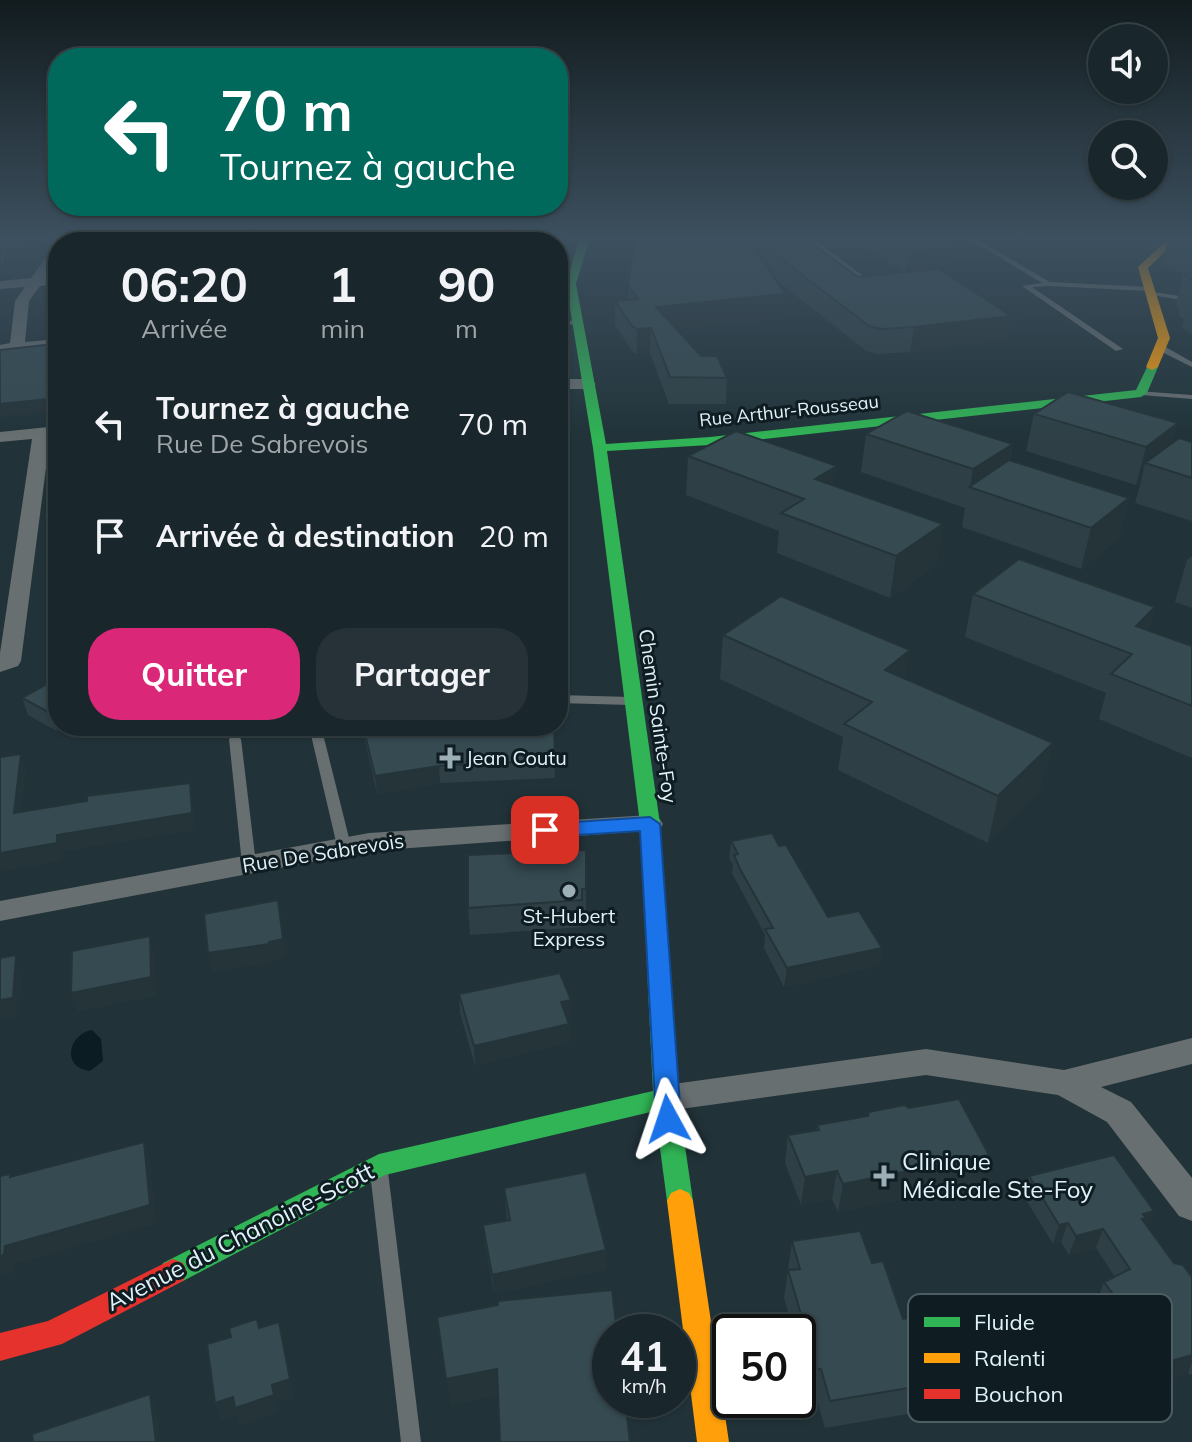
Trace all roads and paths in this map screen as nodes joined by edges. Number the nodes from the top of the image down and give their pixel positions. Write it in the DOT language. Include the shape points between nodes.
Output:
graph roads {
  1 [pos="22,305"];
  2 [pos="575,305"];
  3 [pos="1054,305"];
  4 [pos="1154,305"];
  5 [pos="578,322"];
  6 [pos="568,323"];
  7 [pos="48,344"];
  8 [pos="17,347"];
  9 [pos="1161,348"];
  10 [pos="0,349"];
  11 [pos="1119,349"];
  12 [pos="1192,365"];
  13 [pos="568,384"];
  14 [pos="588,384"];
  15 [pos="1141,393"];
  16 [pos="1192,397"];
  17 [pos="48,431"];
  18 [pos="0,437"];
  19 [pos="48,442"];
  20 [pos="600,448"];
  21 [pos="0,665"];
  22 [pos="568,699"];
  23 [pos="634,701"];
  24 [pos="317,736"];
  25 [pos="235,739"];
  26 [pos="650,824"];
  27 [pos="344,846"];
  28 [pos="249,864"];
  29 [pos="0,911"];
  30 [pos="1192,1051"];
  31 [pos="1064,1083"];
  32 [pos="666,1098"];
  33 [pos="379,1165"];
  34 [pos="1192,1205"];
  35 [pos="0,1347"];
  36 [pos="411,1442"];
  37 [pos="713,1442"];
  1 -- 8 [label="street"];
  2 -- 5 [label="main road, Chemin Sainte-Foy"];
  3 -- 11 [label="lane"];
  4 -- 9 [label="main road" via="1164,338"];
  5 -- 6 [label="lane"];
  5 -- 14 [label="main road, Chemin Sainte-Foy"];
  7 -- 8 [label="street"];
  8 -- 10 [label="street"];
  9 -- 12 [label="lane"];
  9 -- 15 [label="main road"];
  13 -- 14 [label="street"];
  14 -- 20 [label="main road, Chemin Sainte-Foy"];
  15 -- 16 [label="lane"];
  15 -- 20 [label="main road, Rue Arthur-Rousseau" via="710,441"];
  17 -- 18 [label="street"];
  19 -- 21 [label="street" via="10,661"];
  20 -- 23 [label="main road, Chemin Sainte-Foy"];
  22 -- 23 [label="lane"];
  23 -- 26 [label="main road, Chemin Sainte-Foy"];
  24 -- 27 [label="lane"];
  25 -- 28 [label="lane"];
  26 -- 27 [label="street, Rue De Sabrevois"];
  26 -- 32 [label="main road, Chemin Sainte-Foy"];
  27 -- 28 [label="street, Rue De Sabrevois"];
  28 -- 29 [label="street, Rue De Sabrevois"];
  30 -- 31 [label="street, Avenue du Chanoine-Scott"];
  31 -- 32 [label="street, Avenue du Chanoine-Scott" via="926,1062"];
  31 -- 34 [label="street" via="1119,1112"];
  32 -- 33 [label="main road, Avenue du Chanoine-Scott"];
  32 -- 37 [label="main road, Chemin Sainte-Foy"];
  33 -- 35 [label="main road, Avenue du Chanoine-Scott" via="52,1334"];
  33 -- 36 [label="lane"];
}
